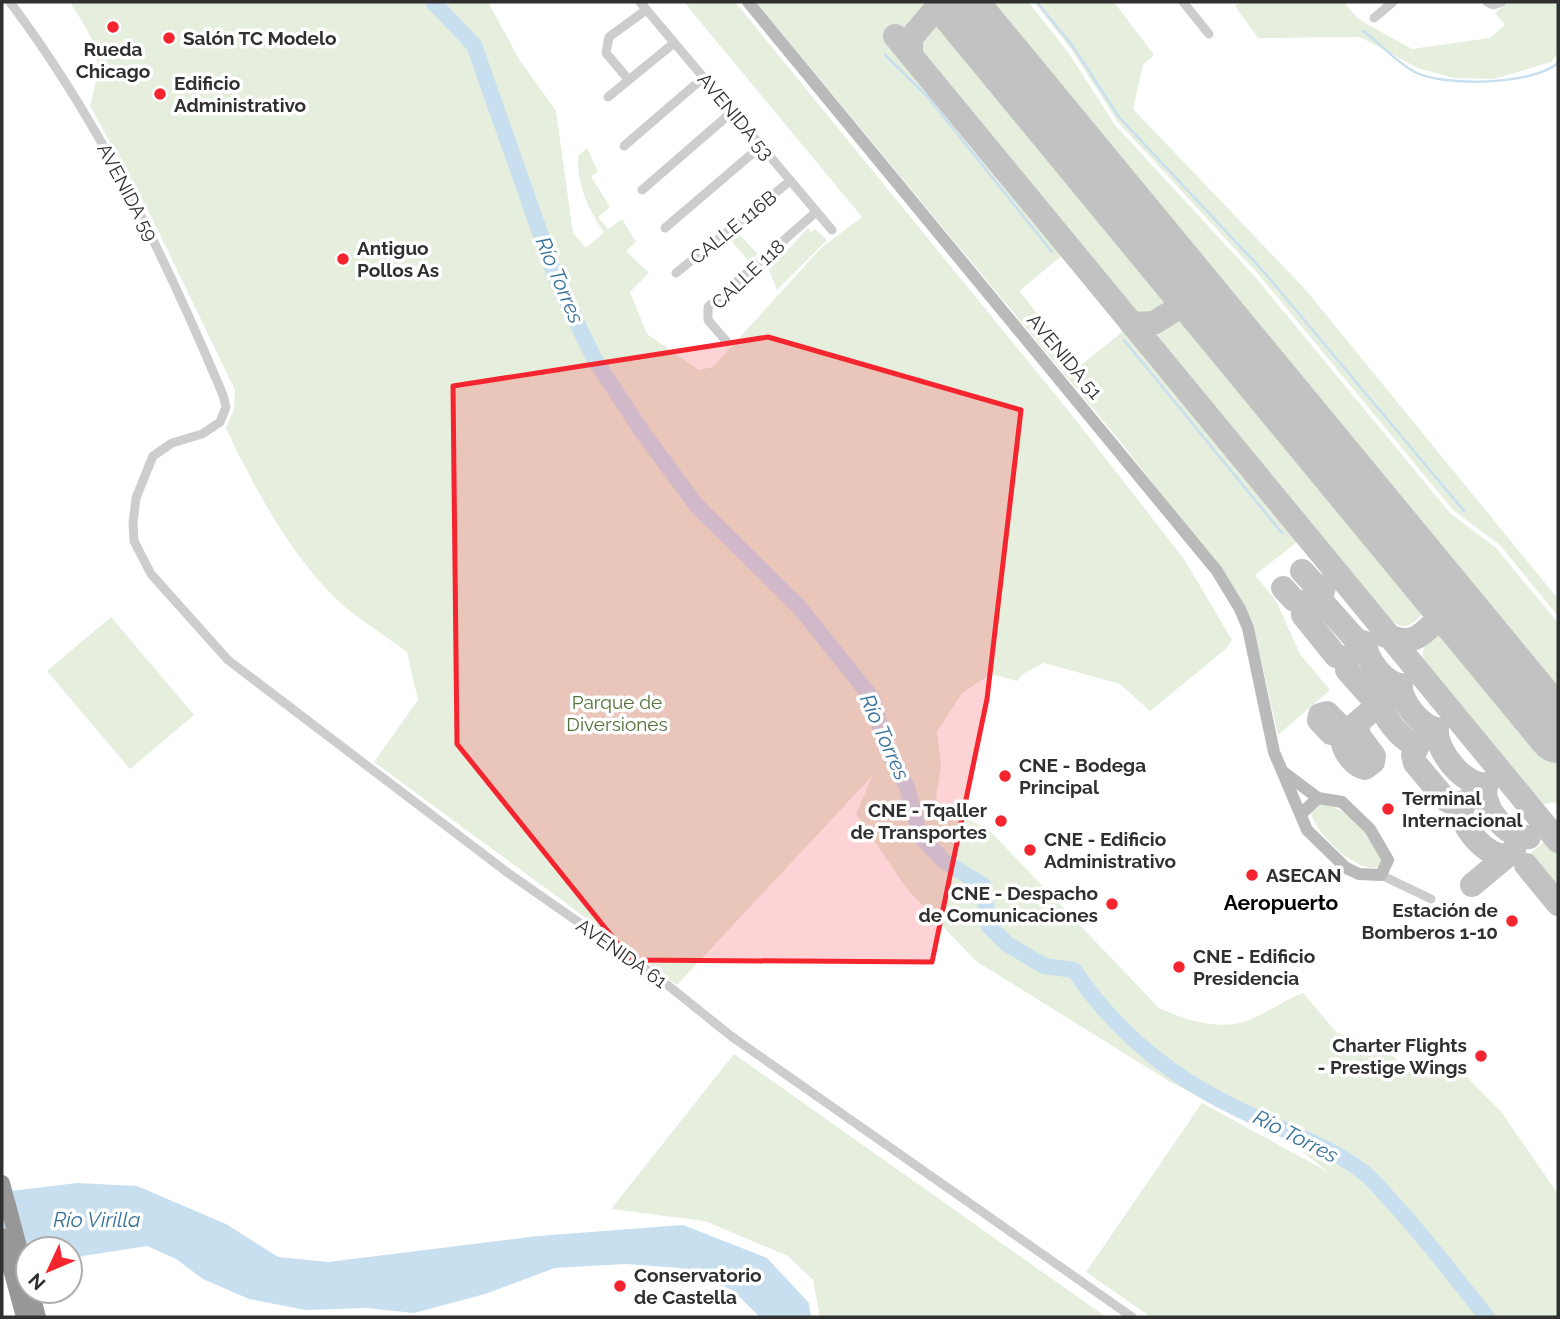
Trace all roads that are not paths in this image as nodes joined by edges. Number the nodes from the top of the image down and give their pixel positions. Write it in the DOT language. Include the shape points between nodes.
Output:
graph roads {
  1 [pos="10,2"];
  2 [pos="748,2"];
  3 [pos="1183,2"];
  4 [pos="1393,2"];
  5 [pos="1487,2"];
  6 [pos="1501,3"];
  7 [pos="643,6"];
  8 [pos="1374,18"];
  9 [pos="1209,34"];
  10 [pos="674,43"];
  11 [pos="703,78"];
  12 [pos="628,79"];
  13 [pos="608,96"];
  14 [pos="732,112"];
  15 [pos="624,146"];
  16 [pos="761,146"];
  17 [pos="790,181"];
  18 [pos="642,190"];
  19 [pos="816,212"];
  20 [pos="665,228"];
  21 [pos="832,230"];
  22 [pos="676,274"];
  23 [pos="727,342"];
  24 [pos="140,556"];
  25 [pos="1281,771"];
  26 [pos="1318,797"];
  27 [pos="1302,813"];
  28 [pos="1381,875"];
  29 [pos="1431,899"];
  30 [pos="2,1182"];
  31 [pos="16,1235"];
  32 [pos="2,1236"];
  33 [pos="30,1313"];
  34 [pos="1132,1317"];
  1 -- 24 [label="street, AVENIDA 59" via="119,171 185,306 226,407 220,422 153,456 136,498 134,541"];
  2 -- 25 [label="main road, AVENIDA 51" via="1217,571 1240,609 1251,640"];
  3 -- 9 [label="street"];
  4 -- 8 [label="street"];
  5 -- 6 [label="street"];
  7 -- 10 [label="street, AVENIDA 53"];
  7 -- 12 [label="street" via="609,37 606,52"];
  10 -- 11 [label="street, AVENIDA 53"];
  10 -- 12 [label="street"];
  11 -- 14 [label="street, AVENIDA 53"];
  11 -- 15 [label="street"];
  12 -- 13 [label="street"];
  14 -- 16 [label="street, AVENIDA 53"];
  14 -- 18 [label="street"];
  16 -- 17 [label="street, AVENIDA 53"];
  16 -- 20 [label="street"];
  17 -- 19 [label="street, AVENIDA 53"];
  17 -- 22 [label="street, CALLE 116B"];
  19 -- 21 [label="street, AVENIDA 53"];
  19 -- 23 [label="street, CALLE 118" via="708,307 708,320"];
  24 -- 34 [label="street, AVENIDA 61" via="228,660 508,873"];
  25 -- 26 [label="main road"];
  25 -- 27 [label="main road, AVENIDA 51"];
  26 -- 27 [label="main road"];
  26 -- 28 [label="main road" via="1342,803 1370,830 1388,860"];
  27 -- 28 [label="main road, AVENIDA 51" via="1307,830 1334,859 1359,874"];
  28 -- 29 [label="street, AVENIDA 51"];
  30 -- 31 [label="highway"];
  32 -- 33 [label="highway"];
}
